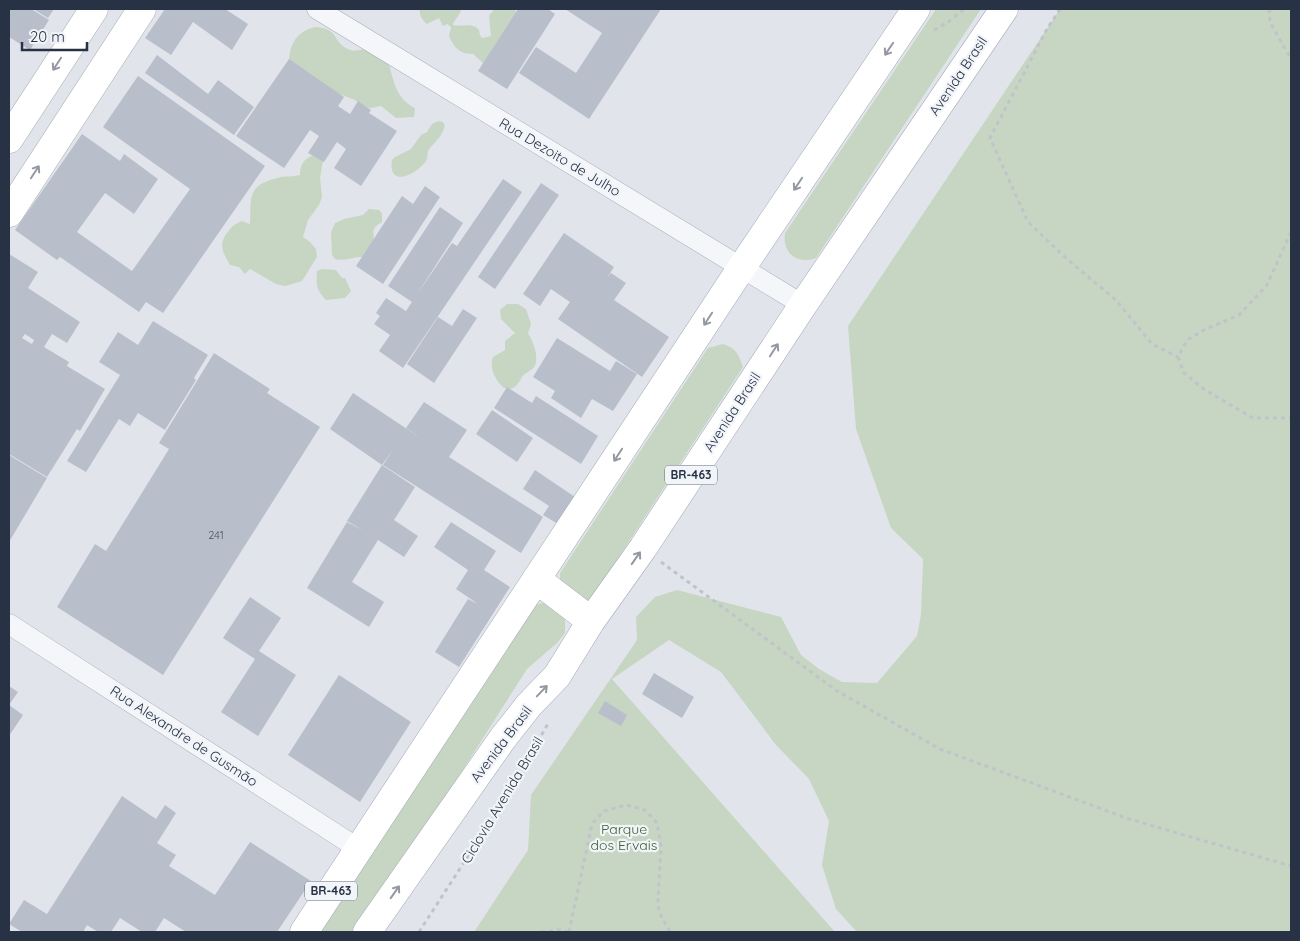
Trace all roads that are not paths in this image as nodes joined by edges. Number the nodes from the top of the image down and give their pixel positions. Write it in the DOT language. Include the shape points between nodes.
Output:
graph roads {
  1 [pos="94,9"];
  2 [pos="142,9"];
  3 [pos="317,9"];
  4 [pos="916,9"];
  5 [pos="1004,9"];
  6 [pos="9,139"];
  7 [pos="9,213"];
  8 [pos="742,267"];
  9 [pos="803,305"];
  10 [pos="536,579"];
  11 [pos="591,621"];
  12 [pos="9,624"];
  13 [pos="359,849"];
  14 [pos="304,932"];
  15 [pos="367,932"];
  1 -- 6 [label="main road, one-way"];
  7 -- 2 [label="main road, one-way"];
  3 -- 8 [label="street, Rua Dezoito de Julho"];
  4 -- 8 [label="main road, BR-463, one-way"];
  5 -- 9 [label="main road, Avenida Brasil / BR-463"];
  8 -- 9 [label="street, Rua Dezoito de Julho"];
  8 -- 10 [label="main road, BR-463, one-way"];
  11 -- 9 [label="main road, Avenida Brasil / BR-463, one-way" via="643,548"];
  10 -- 11 [label="main road"];
  10 -- 13 [label="main road, BR-463"];
  15 -- 11 [label="main road, Avenida Brasil / BR-463, one-way" via="503,738 557,676"];
  12 -- 13 [label="street, Rua Alexandre de Gusmão"];
  13 -- 14 [label="main road, BR-463"];
}
